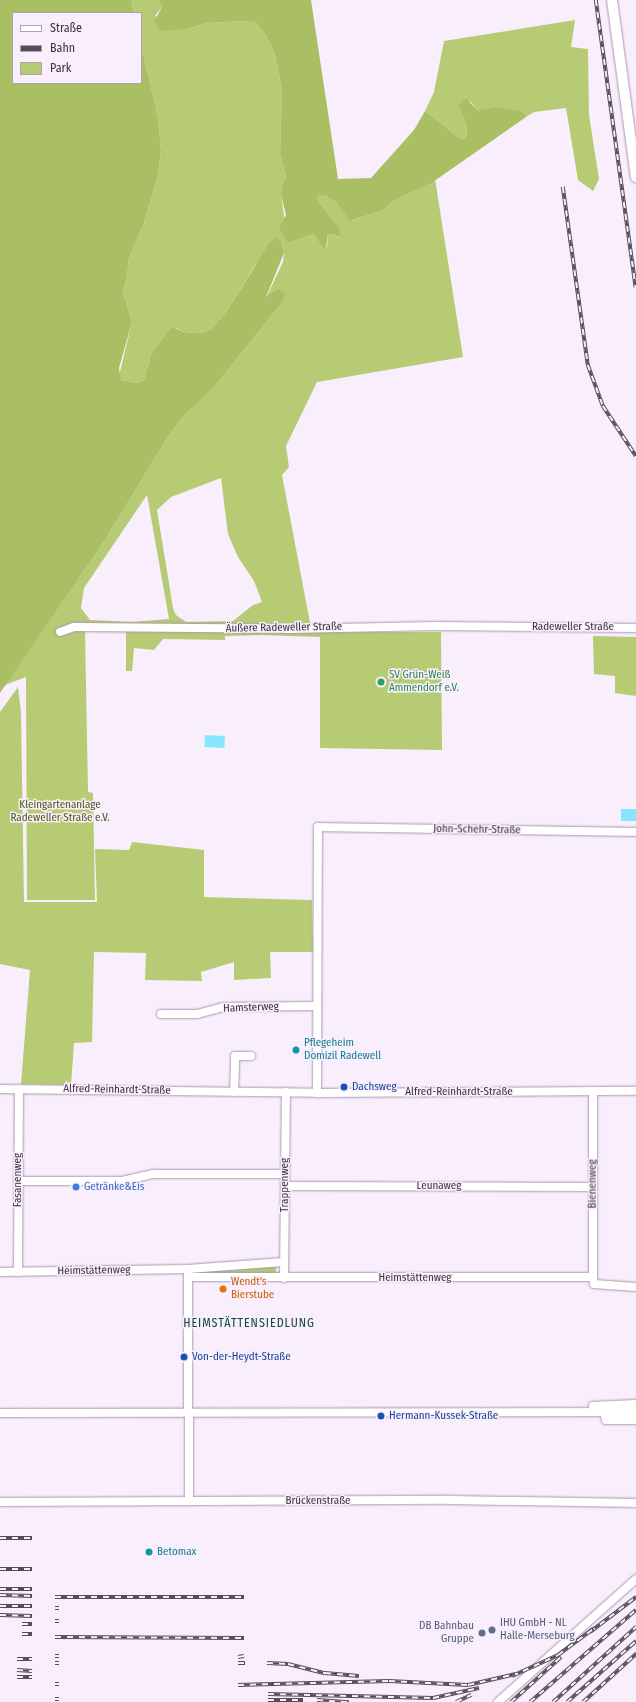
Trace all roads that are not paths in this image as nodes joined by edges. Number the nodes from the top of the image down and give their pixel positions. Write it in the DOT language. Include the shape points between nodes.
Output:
graph roads {
  1 [pos="612,0"];
  2 [pos="636,177"];
  3 [pos="509,627"];
  4 [pos="636,628"];
  5 [pos="60,632"];
  6 [pos="636,832"];
  7 [pos="317,1006"];
  8 [pos="161,1014"];
  9 [pos="251,1056"];
  10 [pos="0,1088"];
  11 [pos="19,1089"];
  12 [pos="636,1091"];
  13 [pos="234,1092"];
  14 [pos="286,1092"];
  15 [pos="593,1092"];
  16 [pos="317,1093"];
  17 [pos="285,1174"];
  18 [pos="19,1181"];
  19 [pos="285,1186"];
  20 [pos="593,1187"];
  21 [pos="284,1262"];
  22 [pos="0,1272"];
  23 [pos="18,1272"];
  24 [pos="188,1273"];
  25 [pos="593,1277"];
  26 [pos="284,1278"];
  27 [pos="636,1287"];
  28 [pos="636,1404"];
  29 [pos="593,1411"];
  30 [pos="604,1412"];
  31 [pos="636,1412"];
  32 [pos="0,1413"];
  33 [pos="188,1413"];
  34 [pos="636,1420"];
  35 [pos="189,1501"];
  36 [pos="0,1502"];
  37 [pos="636,1503"];
  38 [pos="636,1579"];
  39 [pos="498,1702"];
  1 -- 2 [label="main road"];
  3 -- 4 [label="street, Radeweller Straße"];
  3 -- 5 [label="street, Äußere Radeweller Straße" via="288,630 74,627"];
  6 -- 7 [label="street, John-Schehr-Straße" via="318,827"];
  7 -- 8 [label="street, Hamsterweg" via="223,1007 197,1014"];
  7 -- 16 [label="street"];
  9 -- 13 [label="street" via="235,1056"];
  10 -- 11 [label="street, Alfred-Reinhardt-Straße"];
  11 -- 13 [label="street, Alfred-Reinhardt-Straße"];
  11 -- 18 [label="street, Fasanenweg"];
  12 -- 15 [label="street, Alfred-Reinhardt-Straße"];
  13 -- 14 [label="street, Alfred-Reinhardt-Straße"];
  14 -- 16 [label="street, Alfred-Reinhardt-Straße"];
  14 -- 17 [label="street, Trappenweg"];
  15 -- 16 [label="street, Alfred-Reinhardt-Straße"];
  15 -- 20 [label="street, Bienenweg"];
  17 -- 18 [label="street" via="154,1174 122,1181"];
  17 -- 19 [label="street, Trappenweg"];
  18 -- 23 [label="street, Fasanenweg"];
  19 -- 20 [label="street, Leunaweg"];
  19 -- 21 [label="street, Trappenweg"];
  20 -- 25 [label="street, Bienenweg"];
  21 -- 24 [label="street, Heimstättenweg"];
  21 -- 26 [label="street, Trappenweg"];
  22 -- 23 [label="street, Heimstättenweg"];
  23 -- 24 [label="street, Heimstättenweg"];
  24 -- 26 [label="street, Heimstättenweg"];
  24 -- 33 [label="street"];
  25 -- 26 [label="street, Heimstättenweg"];
  25 -- 27 [label="street, Heimstättenweg" via="594,1284"];
  28 -- 29 [label="street" via="593,1406"];
  29 -- 30 [label="street"];
  29 -- 33 [label="street"];
  30 -- 31 [label="street"];
  30 -- 34 [label="street" via="606,1420"];
  32 -- 33 [label="street"];
  33 -- 35 [label="street"];
  35 -- 36 [label="street, Brückenstraße"];
  35 -- 37 [label="street, Brückenstraße"];
  38 -- 39 [label="street"];
}
